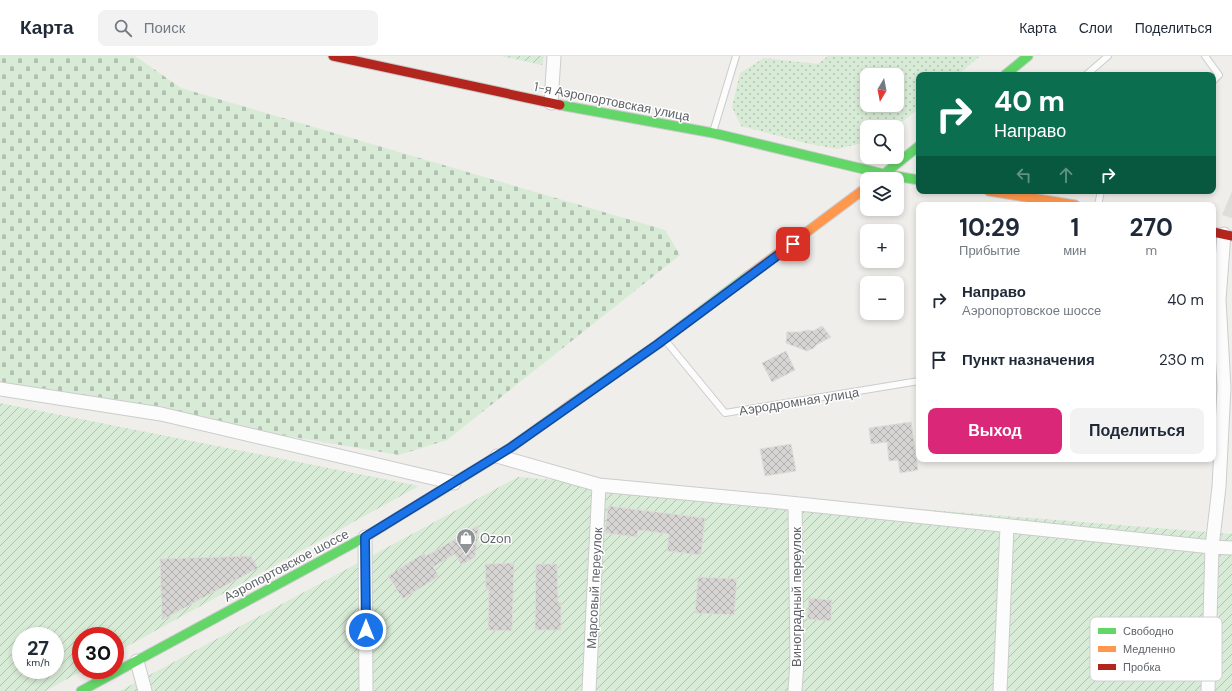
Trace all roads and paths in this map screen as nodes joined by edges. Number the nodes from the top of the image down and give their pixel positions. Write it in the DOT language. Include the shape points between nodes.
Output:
graph roads {
  1 [pos="333,56"];
  2 [pos="554,56"];
  3 [pos="736,56"];
  4 [pos="1028,56"];
  5 [pos="1108,56"];
  6 [pos="1205,56"];
  7 [pos="1009,72"];
  8 [pos="1089,72"];
  9 [pos="1216,78"];
  10 [pos="551,103"];
  11 [pos="713,133"];
  12 [pos="916,148"];
  13 [pos="865,172"];
  14 [pos="886,172"];
  15 [pos="904,178"];
  16 [pos="916,180"];
  17 [pos="860,192"];
  18 [pos="1007,194"];
  19 [pos="1057,202"];
  20 [pos="1223,234"];
  21 [pos="1216,300"];
  22 [pos="664,339"];
  23 [pos="916,382"];
  24 [pos="0,389"];
  25 [pos="497,456"];
  26 [pos="454,483"];
  27 [pos="599,485"];
  28 [pos="795,504"];
  29 [pos="1007,526"];
  30 [pos="365,537"];
  31 [pos="1212,547"];
  32 [pos="1232,548"];
  33 [pos="1210,617"];
  34 [pos="137,661"];
  35 [pos="1208,681"];
  36 [pos="81,691"];
  37 [pos="145,691"];
  38 [pos="366,691"];
  39 [pos="589,691"];
  40 [pos="795,691"];
  41 [pos="1000,691"];
  42 [pos="1208,691"];
  1 -- 10 [label="main road, 1-я Аэропортовская улица"];
  2 -- 10 [label="street"];
  3 -- 11 [label="lane"];
  4 -- 7 [label="main road"];
  5 -- 8 [label="lane"];
  6 -- 9 [label="lane" via="1219,75"];
  10 -- 11 [label="main road, 1-я Аэропортовская улица"];
  11 -- 13 [label="main road, 1-я Аэропортовская улица"];
  12 -- 14 [label="main road"];
  15 -- 16 [label="main road, 1-я Аэропортовская улица"];
  17 -- 22 [label="main road, Аэропортовское шоссе"];
  18 -- 19 [label="main road"];
  20 -- 21 [label="street"];
  21 -- 31 [label="street" via="1224,387 1219,487"];
  22 -- 23 [label="lane, Аэродромная улица" via="725,413"];
  22 -- 25 [label="main road, Аэропортовское шоссе"];
  24 -- 26 [label="street" via="161,414"];
  25 -- 26 [label="main road, Аэропортовское шоссе"];
  25 -- 27 [label="street"];
  26 -- 30 [label="main road, Аэропортовское шоссе"];
  27 -- 28 [label="street"];
  27 -- 39 [label="street, Марсовый переулок"];
  28 -- 29 [label="street"];
  28 -- 40 [label="street, Виноградный переулок"];
  29 -- 31 [label="street"];
  29 -- 41 [label="street"];
  30 -- 34 [label="main road, Аэропортовское шоссе"];
  30 -- 38 [label="street"];
  31 -- 32 [label="street"];
  31 -- 33 [label="street"];
  34 -- 36 [label="main road, Аэропортовское шоссе"];
  34 -- 37 [label="street"];
  35 -- 42 [label="street"];
}
